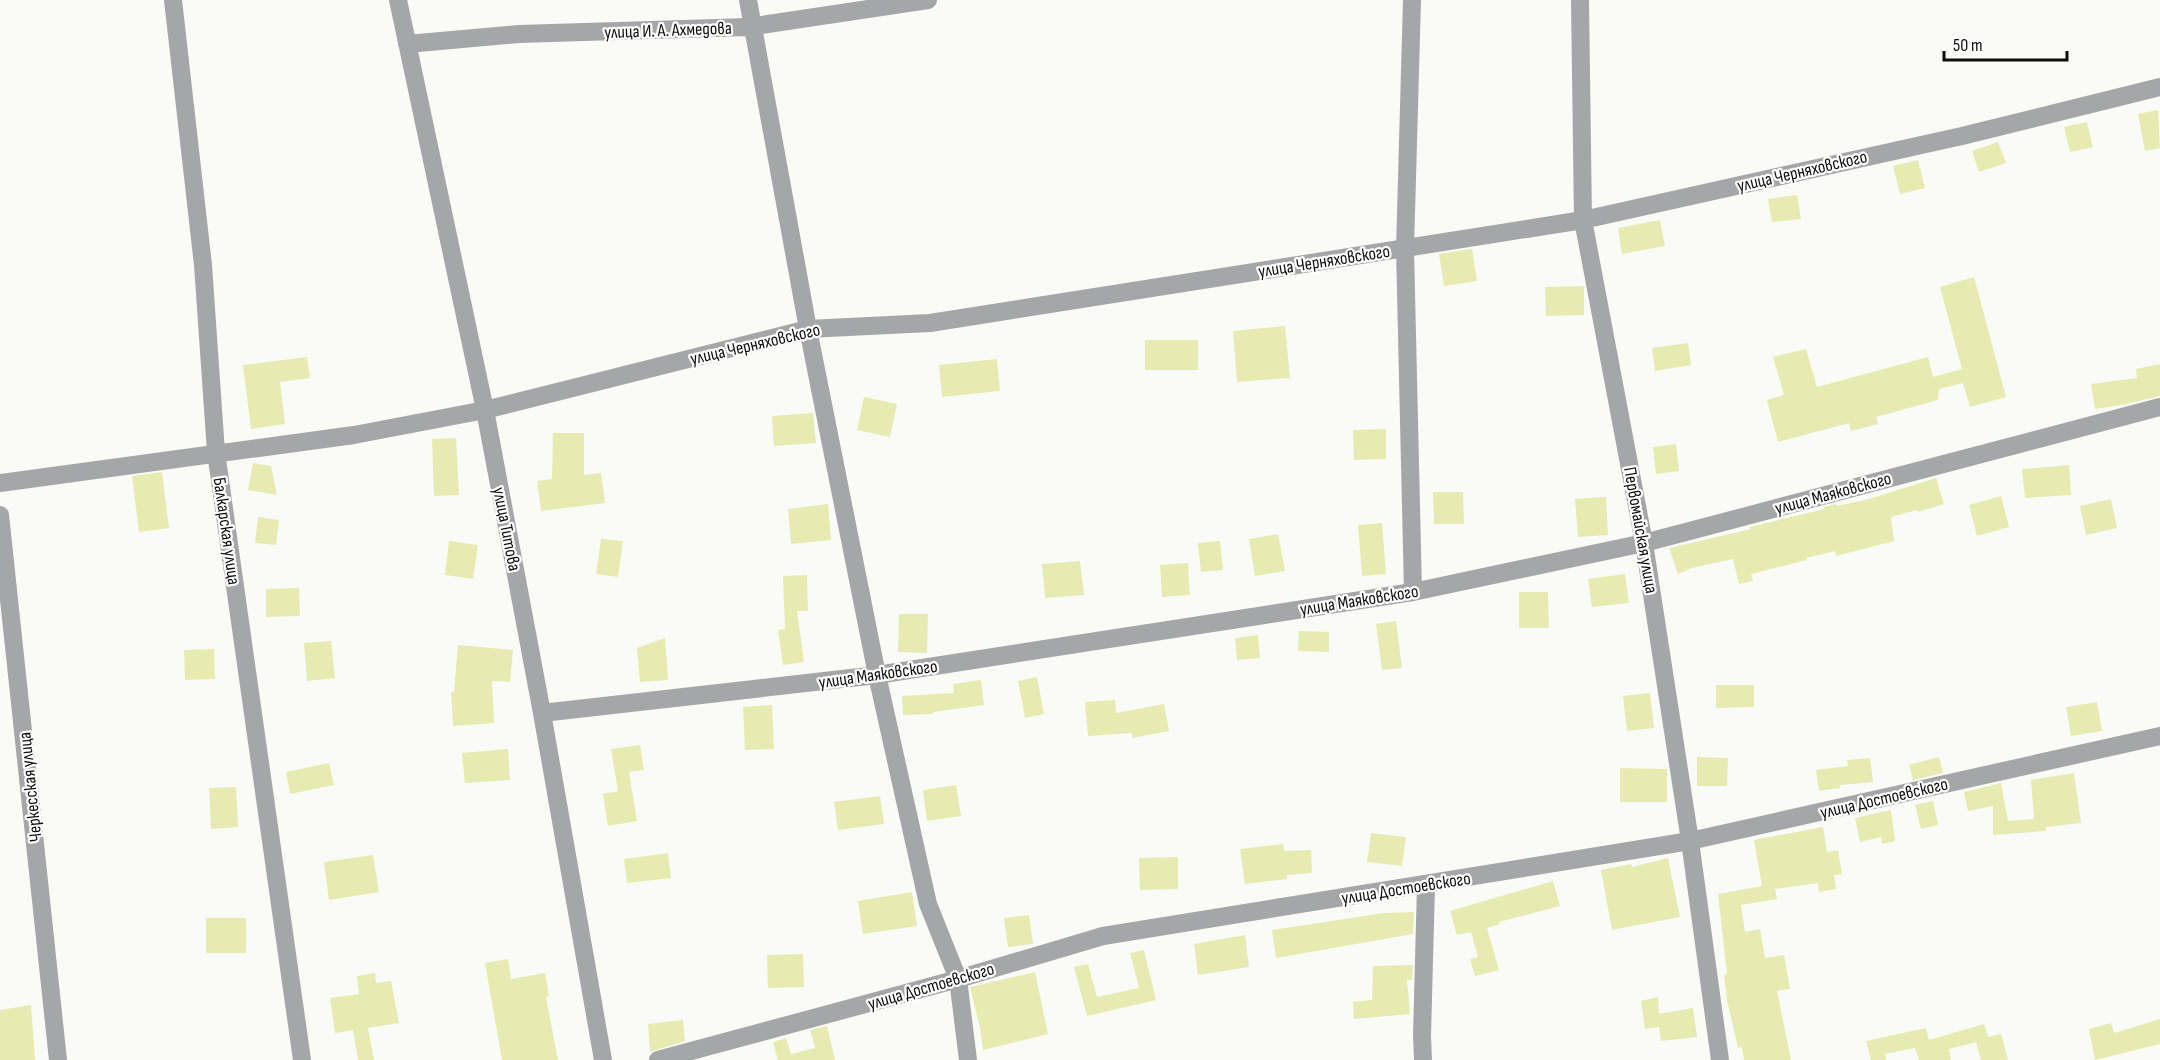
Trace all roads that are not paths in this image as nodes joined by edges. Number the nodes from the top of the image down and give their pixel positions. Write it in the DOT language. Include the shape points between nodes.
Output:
graph roads {
  1 [pos="173,0"];
  2 [pos="398,0"];
  3 [pos="748,0"];
  4 [pos="928,0"];
  5 [pos="1413,0"];
  6 [pos="1580,0"];
  7 [pos="753,26"];
  8 [pos="407,44"];
  9 [pos="2160,87"];
  10 [pos="1583,220"];
  11 [pos="1405,249"];
  12 [pos="808,329"];
  13 [pos="2160,407"];
  14 [pos="485,410"];
  15 [pos="216,452"];
  16 [pos="0,483"];
  17 [pos="0,515"];
  18 [pos="1644,543"];
  19 [pos="1413,592"];
  20 [pos="877,675"];
  21 [pos="542,713"];
  22 [pos="2160,736"];
  23 [pos="1690,841"];
  24 [pos="1426,885"];
  25 [pos="958,979"];
  26 [pos="58,1060"];
  27 [pos="302,1060"];
  28 [pos="603,1060"];
  29 [pos="658,1060"];
  30 [pos="968,1060"];
  31 [pos="1423,1060"];
  32 [pos="1720,1060"];
  1 -- 15 [label="street, Балкарская улица" via="203,265"];
  2 -- 8 [label="street, улица Титова"];
  3 -- 7 [label="street"];
  4 -- 7 [label="street, улица И. А. Ахмедова"];
  5 -- 11 [label="street"];
  6 -- 10 [label="street, Первомайская улица"];
  7 -- 8 [label="street, улица И. А. Ахмедова" via="519,34"];
  7 -- 12 [label="street"];
  8 -- 14 [label="street, улица Титова"];
  9 -- 10 [label="street, улица Черняховского" via="1962,136"];
  10 -- 11 [label="street, улица Черняховского"];
  10 -- 18 [label="street, Первомайская улица"];
  11 -- 12 [label="street, улица Черняховского" via="930,323"];
  11 -- 19 [label="street"];
  12 -- 14 [label="street, улица Черняховского"];
  12 -- 20 [label="street"];
  13 -- 18 [label="street, улица Маяковского"];
  14 -- 15 [label="street, улица Черняховского" via="354,435"];
  14 -- 21 [label="street, улица Титова"];
  15 -- 16 [label="street, улица Черняховского"];
  15 -- 27 [label="street, Балкарская улица"];
  17 -- 26 [label="street, Черкесская улица"];
  18 -- 19 [label="street, улица Маяковского"];
  18 -- 23 [label="street, Первомайская улица"];
  19 -- 20 [label="street, улица Маяковского"];
  20 -- 21 [label="street, улица Маяковского"];
  20 -- 25 [label="street" via="928,904"];
  21 -- 28 [label="street, улица Титова"];
  22 -- 23 [label="street, улица Достоевского"];
  23 -- 24 [label="street, улица Достоевского"];
  23 -- 32 [label="street, Первомайская улица"];
  24 -- 25 [label="street, улица Достоевского" via="1102,936"];
  24 -- 31 [label="street"];
  25 -- 29 [label="street, улица Достоевского"];
  25 -- 30 [label="street"];
}
